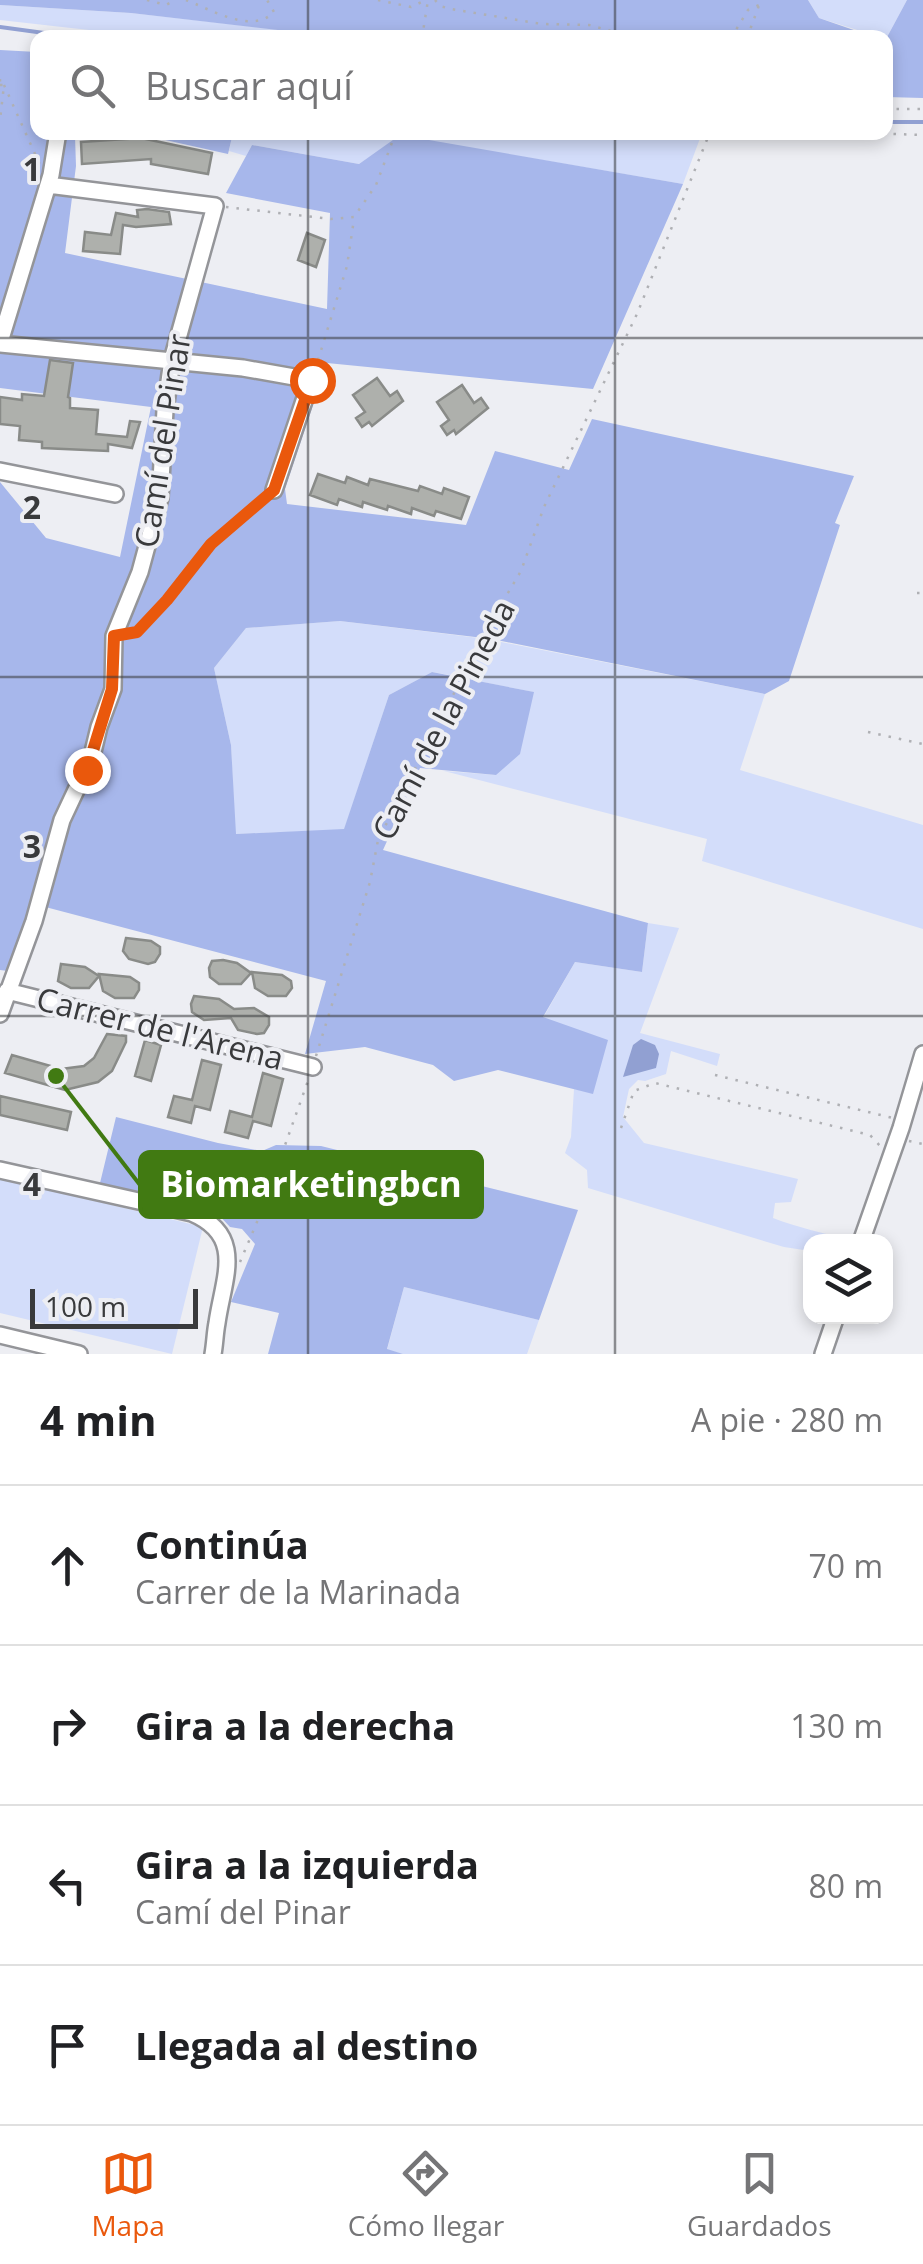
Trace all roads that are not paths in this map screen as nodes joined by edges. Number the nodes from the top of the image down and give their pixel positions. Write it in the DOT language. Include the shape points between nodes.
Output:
graph roads {
  1 [pos="56,140"];
  2 [pos="48,184"];
  3 [pos="0,343"];
  4 [pos="172,360"];
  5 [pos="0,471"];
  6 [pos="274,490"];
  7 [pos="116,494"];
  8 [pos="7,991"];
  9 [pos="0,1014"];
  10 [pos="923,1054"];
  11 [pos="313,1066"];
  12 [pos="0,1170"];
  13 [pos="864,1234"];
  14 [pos="833,1324"];
  15 [pos="0,1335"];
  16 [pos="204,1353"];
  17 [pos="78,1354"];
  18 [pos="823,1354"];
  1 -- 2 [label="street"];
  2 -- 3 [label="street"];
  2 -- 4 [label="street, Camí del Pinar" via="215,206"];
  3 -- 4 [label="street"];
  4 -- 6 [label="street" via="312,380"];
  4 -- 8 [label="street, Camí del Pinar" via="155,524 114,636 112,689"];
  5 -- 7 [label="street"];
  8 -- 9 [label="street, Camí del Pinar"];
  8 -- 11 [label="street, Carrer de l'Arena"];
  10 -- 13 [label="street"];
  12 -- 16 [label="street" via="204,1218 227,1254 226,1284"];
  14 -- 18 [label="street"];
  15 -- 17 [label="street"];
}
